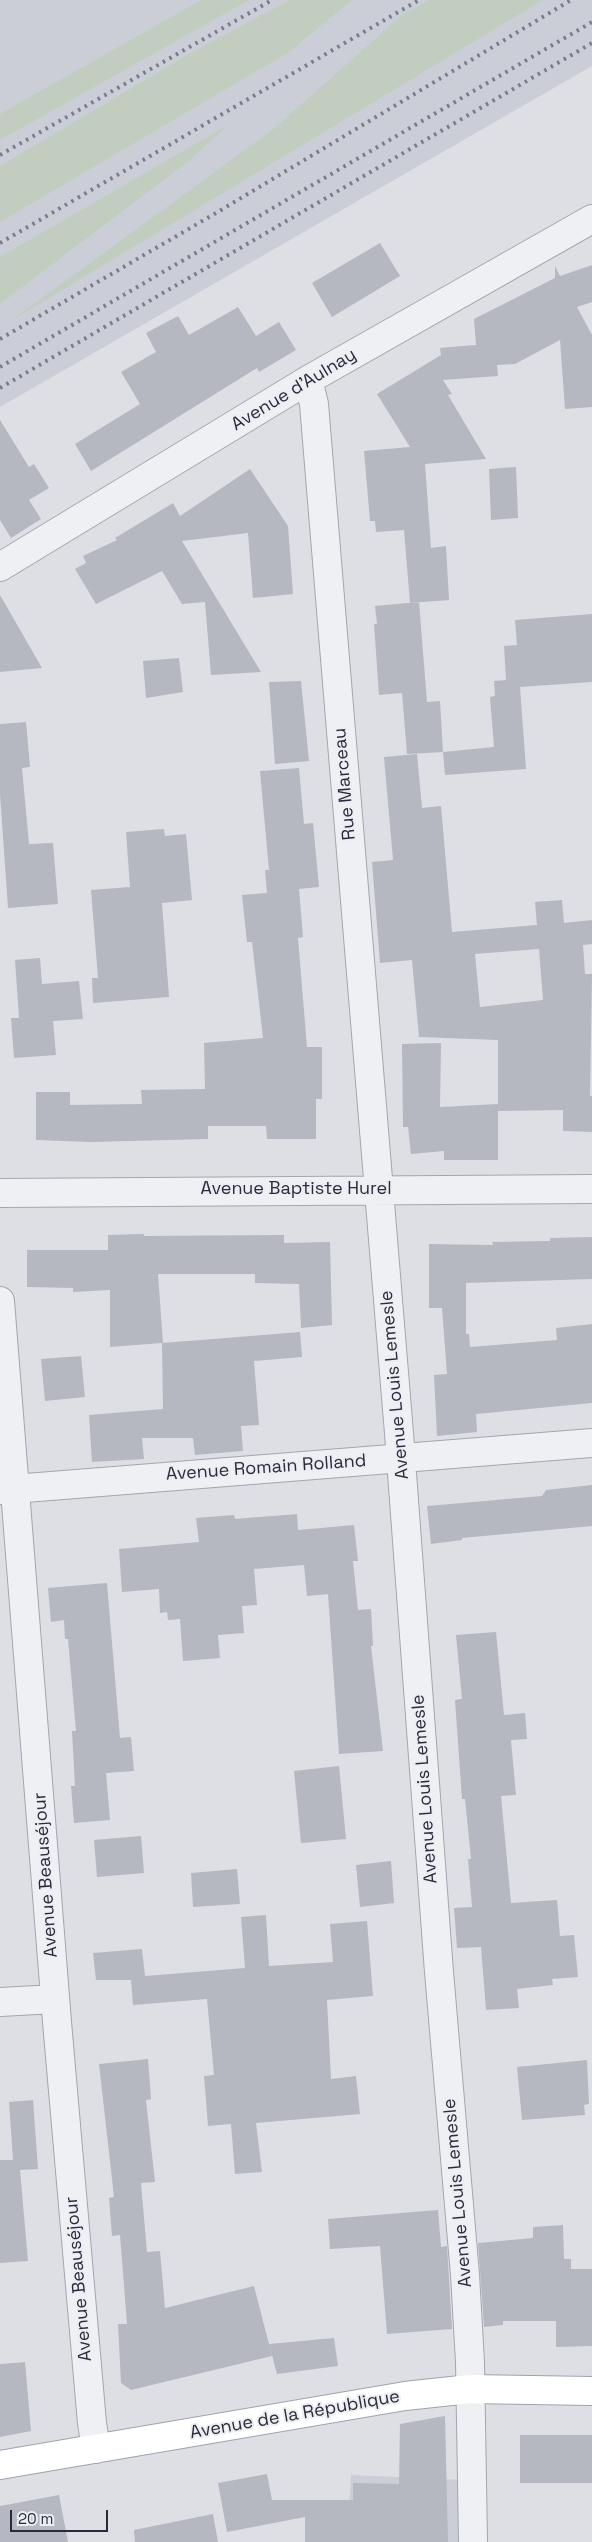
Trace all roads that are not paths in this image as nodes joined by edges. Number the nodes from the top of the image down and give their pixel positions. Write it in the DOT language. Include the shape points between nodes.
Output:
graph roads {
  1 [pos="592,219"];
  2 [pos="308,380"];
  3 [pos="0,567"];
  4 [pos="378,1188"];
  5 [pos="592,1188"];
  6 [pos="0,1193"];
  7 [pos="0,1301"];
  8 [pos="592,1443"];
  9 [pos="401,1458"];
  10 [pos="8,1489"];
  11 [pos="55,1999"];
  12 [pos="0,2002"];
  13 [pos="470,2389"];
  14 [pos="592,2391"];
  15 [pos="96,2449"];
  16 [pos="0,2465"];
  17 [pos="473,2542"];
  1 -- 2 [label="street, Avenue d'Aulnay"];
  2 -- 3 [label="street, Avenue d'Aulnay"];
  2 -- 4 [label="street, Rue Marceau" via="314,404"];
  4 -- 5 [label="street, Avenue Baptiste Hurel"];
  4 -- 6 [label="street, Avenue Baptiste Hurel"];
  4 -- 9 [label="street, Avenue Louis Lemesle"];
  7 -- 10 [label="street, Avenue Beauséjour"];
  8 -- 9 [label="street, Avenue Romain Rolland"];
  9 -- 10 [label="street, Avenue Romain Rolland"];
  9 -- 13 [label="street, Avenue Louis Lemesle" via="439,1972 466,2275"];
  10 -- 11 [label="street, Avenue Beauséjour"];
  11 -- 12 [label="street"];
  11 -- 15 [label="street, Avenue Beauséjour"];
  13 -- 14 [label="main road, Avenue de la République"];
  13 -- 15 [label="main road, Avenue de la République" via="405,2396"];
  13 -- 17 [label="street, Avenue Louis Lemesle"];
  15 -- 16 [label="main road, Avenue de la République"];
}
